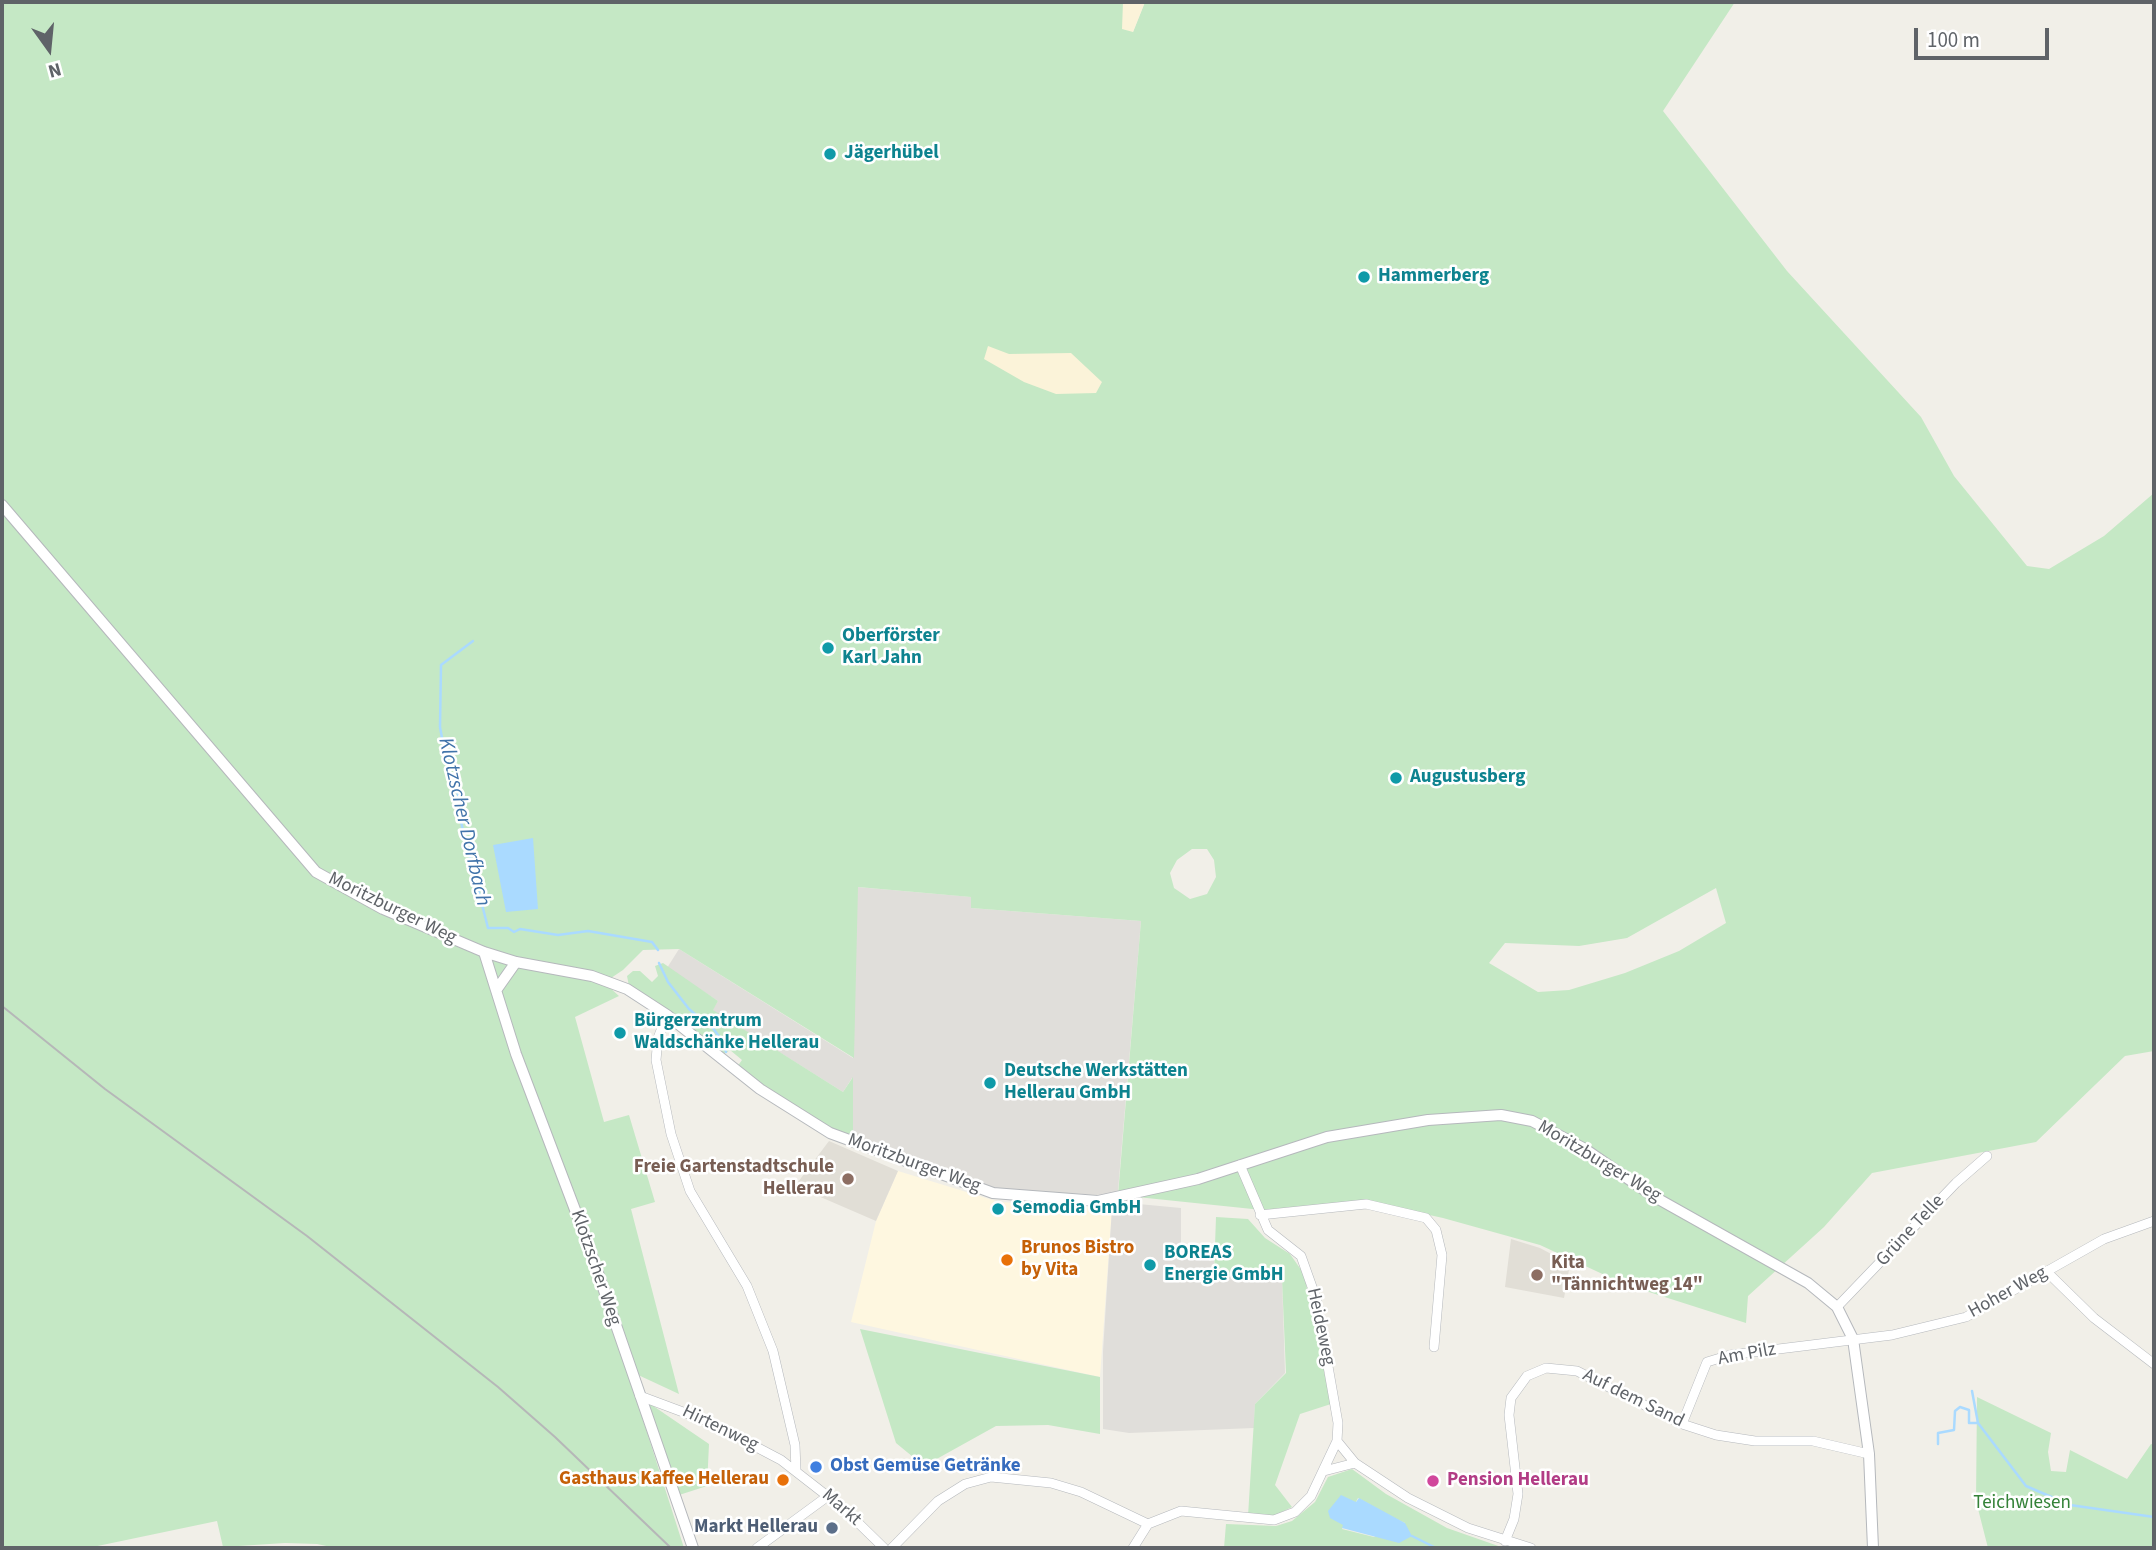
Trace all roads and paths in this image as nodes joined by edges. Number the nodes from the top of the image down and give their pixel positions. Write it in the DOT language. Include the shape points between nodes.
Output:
graph roads {
  1 [pos="2,505"];
  2 [pos="484,952"];
  3 [pos="516,962"];
  4 [pos="497,989"];
  5 [pos="667,1015"];
  6 [pos="1987,1156"];
  7 [pos="1240,1165"];
  8 [pos="1260,1215"];
  9 [pos="2154,1221"];
  10 [pos="2046,1271"];
  11 [pos="1838,1307"];
  12 [pos="1853,1339"];
  13 [pos="1434,1347"];
  14 [pos="2154,1364"];
  15 [pos="640,1396"];
  16 [pos="1682,1424"];
  17 [pos="1337,1441"];
  18 [pos="1869,1454"];
  19 [pos="1355,1463"];
  20 [pos="796,1471"];
  21 [pos="1324,1471"];
  22 [pos="828,1496"];
  23 [pos="1148,1524"];
  24 [pos="1505,1541"];
  25 [pos="693,1548"];
  26 [pos="757,1548"];
  27 [pos="884,1548"];
  28 [pos="892,1548"];
  29 [pos="1133,1548"];
  30 [pos="1531,1548"];
  31 [pos="1872,1548"];
  1 -- 2 [label="street, Moritzburger Weg" via="316,872 383,909"];
  2 -- 3 [label="street, Moritzburger Weg"];
  2 -- 4 [label="street, Klotzscher Weg"];
  3 -- 4 [label="street"];
  3 -- 5 [label="street, Moritzburger Weg" via="615,984"];
  4 -- 15 [label="street, Klotzscher Weg" via="516,1054"];
  5 -- 7 [label="street, Moritzburger Weg" via="760,1089 818,1127 993,1193 1105,1200"];
  5 -- 20 [label="street" via="656,1060 671,1134 691,1191 747,1286 773,1351 795,1446"];
  6 -- 11 [label="street, Grüne Telle" via="1955,1183"];
  7 -- 8 [label="street, Heideweg"];
  7 -- 11 [label="street, Moritzburger Weg" via="1327,1137 1390,1125 1501,1115 1532,1121 1808,1283"];
  8 -- 13 [label="street" via="1366,1204 1426,1218 1436,1230 1442,1255"];
  8 -- 17 [label="street, Heideweg" via="1268,1230 1301,1256 1316,1298 1337,1412"];
  9 -- 10 [label="street, Hoher Weg" via="2104,1240"];
  10 -- 12 [label="street, Hoher Weg" via="1966,1317 1930,1328"];
  10 -- 14 [label="street" via="2094,1318"];
  11 -- 12 [label="street, Moritzburger Weg"];
  12 -- 16 [label="street, Am Pilz" via="1707,1362"];
  12 -- 18 [label="street, Moritzburger Weg"];
  15 -- 20 [label="street, Hirtenweg" via="707,1421"];
  15 -- 25 [label="street, Klotzscher Weg"];
  16 -- 18 [label="street, Auf dem Sand" via="1734,1439 1813,1441"];
  16 -- 24 [label="street, Auf dem Sand" via="1577,1371 1546,1368 1527,1376 1511,1398 1518,1494"];
  17 -- 19 [label="street"];
  17 -- 21 [label="street"];
  18 -- 31 [label="street, Moritzburger Weg"];
  19 -- 21 [label="street"];
  19 -- 24 [label="street" via="1408,1498"];
  20 -- 22 [label="street, Markt"];
  21 -- 23 [label="street" via="1311,1496 1274,1520 1181,1510"];
  22 -- 26 [label="street"];
  22 -- 27 [label="street, Markt"];
  23 -- 28 [label="street" via="1051,1483 990,1477 965,1484 938,1501"];
  23 -- 29 [label="street"];
  24 -- 30 [label="street"];
}
